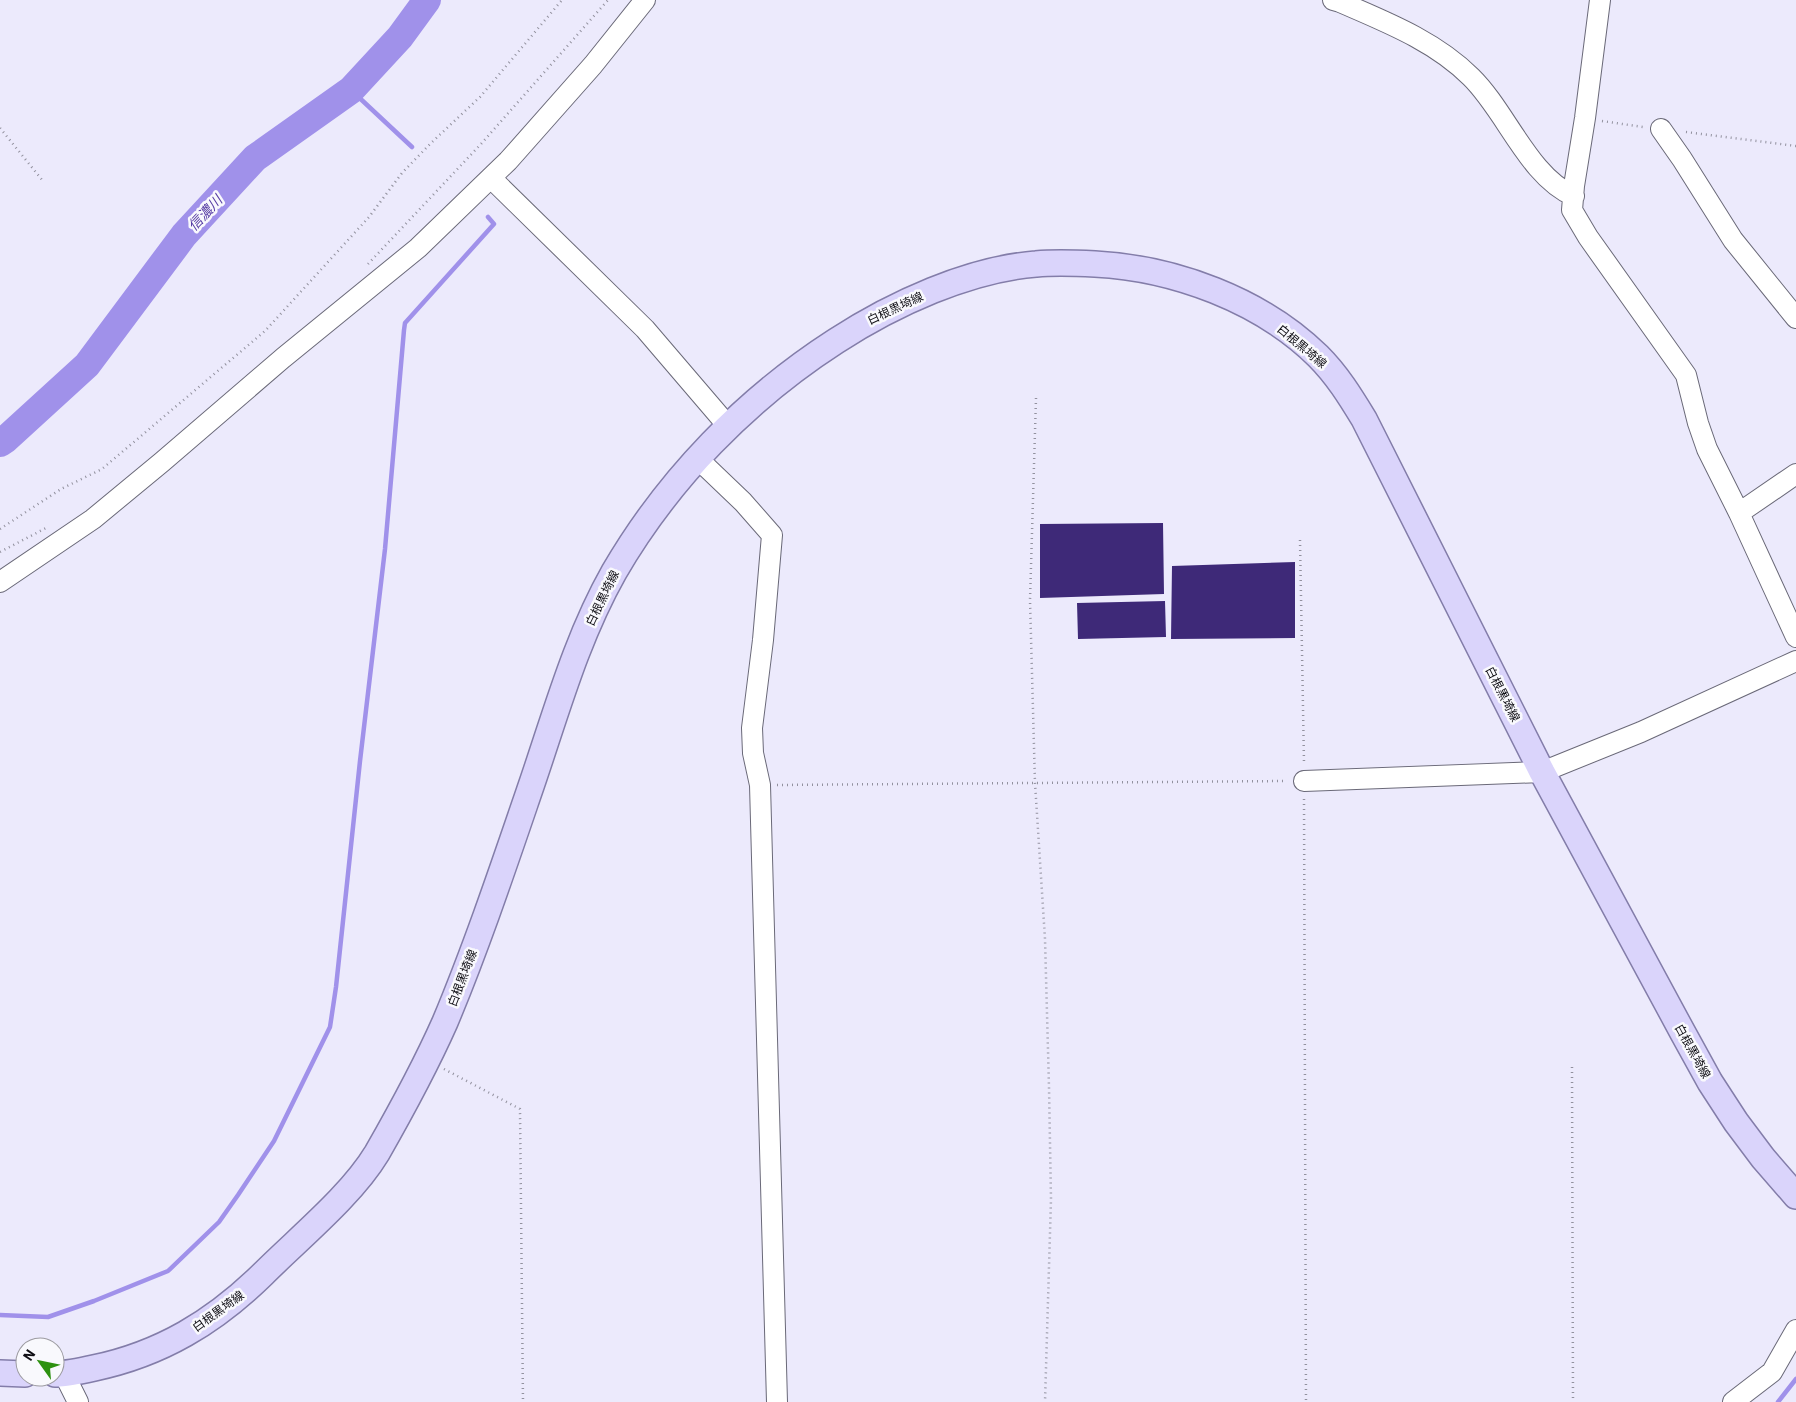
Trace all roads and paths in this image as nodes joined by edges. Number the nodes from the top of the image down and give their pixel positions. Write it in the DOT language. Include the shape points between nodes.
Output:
graph roads {
  1 [pos="562,0"];
  2 [pos="608,0"];
  3 [pos="645,0"];
  4 [pos="1332,0"];
  5 [pos="1600,0"];
  6 [pos="1585,118"];
  7 [pos="0,128"];
  8 [pos="1661,129"];
  9 [pos="1796,146"];
  10 [pos="491,178"];
  11 [pos="43,180"];
  12 [pos="1574,196"];
  13 [pos="367,265"];
  14 [pos="1796,318"];
  15 [pos="1036,398"];
  16 [pos="728,426"];
  17 [pos="697,458"];
  18 [pos="1796,474"];
  19 [pos="1739,512"];
  20 [pos="0,529"];
  21 [pos="1300,540"];
  22 [pos="0,582"];
  23 [pos="1796,637"];
  24 [pos="1796,661"];
  25 [pos="1542,772"];
  26 [pos="1304,781"];
  27 [pos="1035,783"];
  28 [pos="760,785"];
  29 [pos="428,1059"];
  30 [pos="1572,1067"];
  31 [pos="1796,1196"];
  32 [pos="1796,1330"];
  33 [pos="0,1373"];
  34 [pos="65,1373"];
  35 [pos="15,1374"];
  36 [pos="65,1383"];
  37 [pos="78,1402"];
  38 [pos="523,1402"];
  39 [pos="777,1402"];
  40 [pos="1045,1402"];
  41 [pos="1306,1402"];
  42 [pos="1573,1402"];
  43 [pos="1732,1402"];
  1 -- 20 [label="path" via="480,96 402,173 369,217 265,331 102,469 61,489"];
  2 -- 13 [label="path" via="481,144"];
  3 -- 10 [label="street" via="593,65"];
  4 -- 12 [label="street" via="1398,27 1453,59 1473,78 1502,115 1530,159 1562,191"];
  5 -- 6 [label="street"];
  6 -- 8 [label="path"];
  6 -- 12 [label="street"];
  7 -- 11 [label="path"];
  8 -- 9 [label="path"];
  8 -- 14 [label="street" via="1733,240"];
  10 -- 16 [label="street" via="645,329"];
  10 -- 22 [label="street" via="418,248 162,462 92,519"];
  12 -- 19 [label="street" via="1572,210 1588,237 1686,375 1707,449"];
  15 -- 27 [label="path" via="1030,600"];
  16 -- 17 [label="main road, 白根黒埼線"];
  16 -- 25 [label="main road, 白根黒埼線" via="768,391 863,324 902,303 994,270 1034,264 1121,265 1163,273 1206,287 1247,306 1286,330 1318,356 1344,386 1364,419"];
  17 -- 28 [label="street" via="772,534 752,728"];
  17 -- 29 [label="main road, 白根黒埼線" via="631,544 582,638 460,984"];
  18 -- 19 [label="street"];
  19 -- 23 [label="street"];
  21 -- 26 [label="path"];
  24 -- 25 [label="street" via="1641,732"];
  25 -- 26 [label="street"];
  25 -- 31 [label="main road, 白根黒埼線" via="1710,1082 1763,1158"];
  26 -- 27 [label="path"];
  26 -- 41 [label="path"];
  27 -- 28 [label="path"];
  27 -- 40 [label="path" via="1045,939 1051,1199"];
  28 -- 39 [label="street"];
  29 -- 34 [label="main road, 白根黒埼線" via="374,1158 356,1181 248,1289 213,1317 148,1353 110,1365"];
  29 -- 38 [label="path" via="520,1109"];
  30 -- 42 [label="path"];
  32 -- 43 [label="street" via="1772,1372"];
  33 -- 35 [label="main road"];
  36 -- 37 [label="street"];
}
